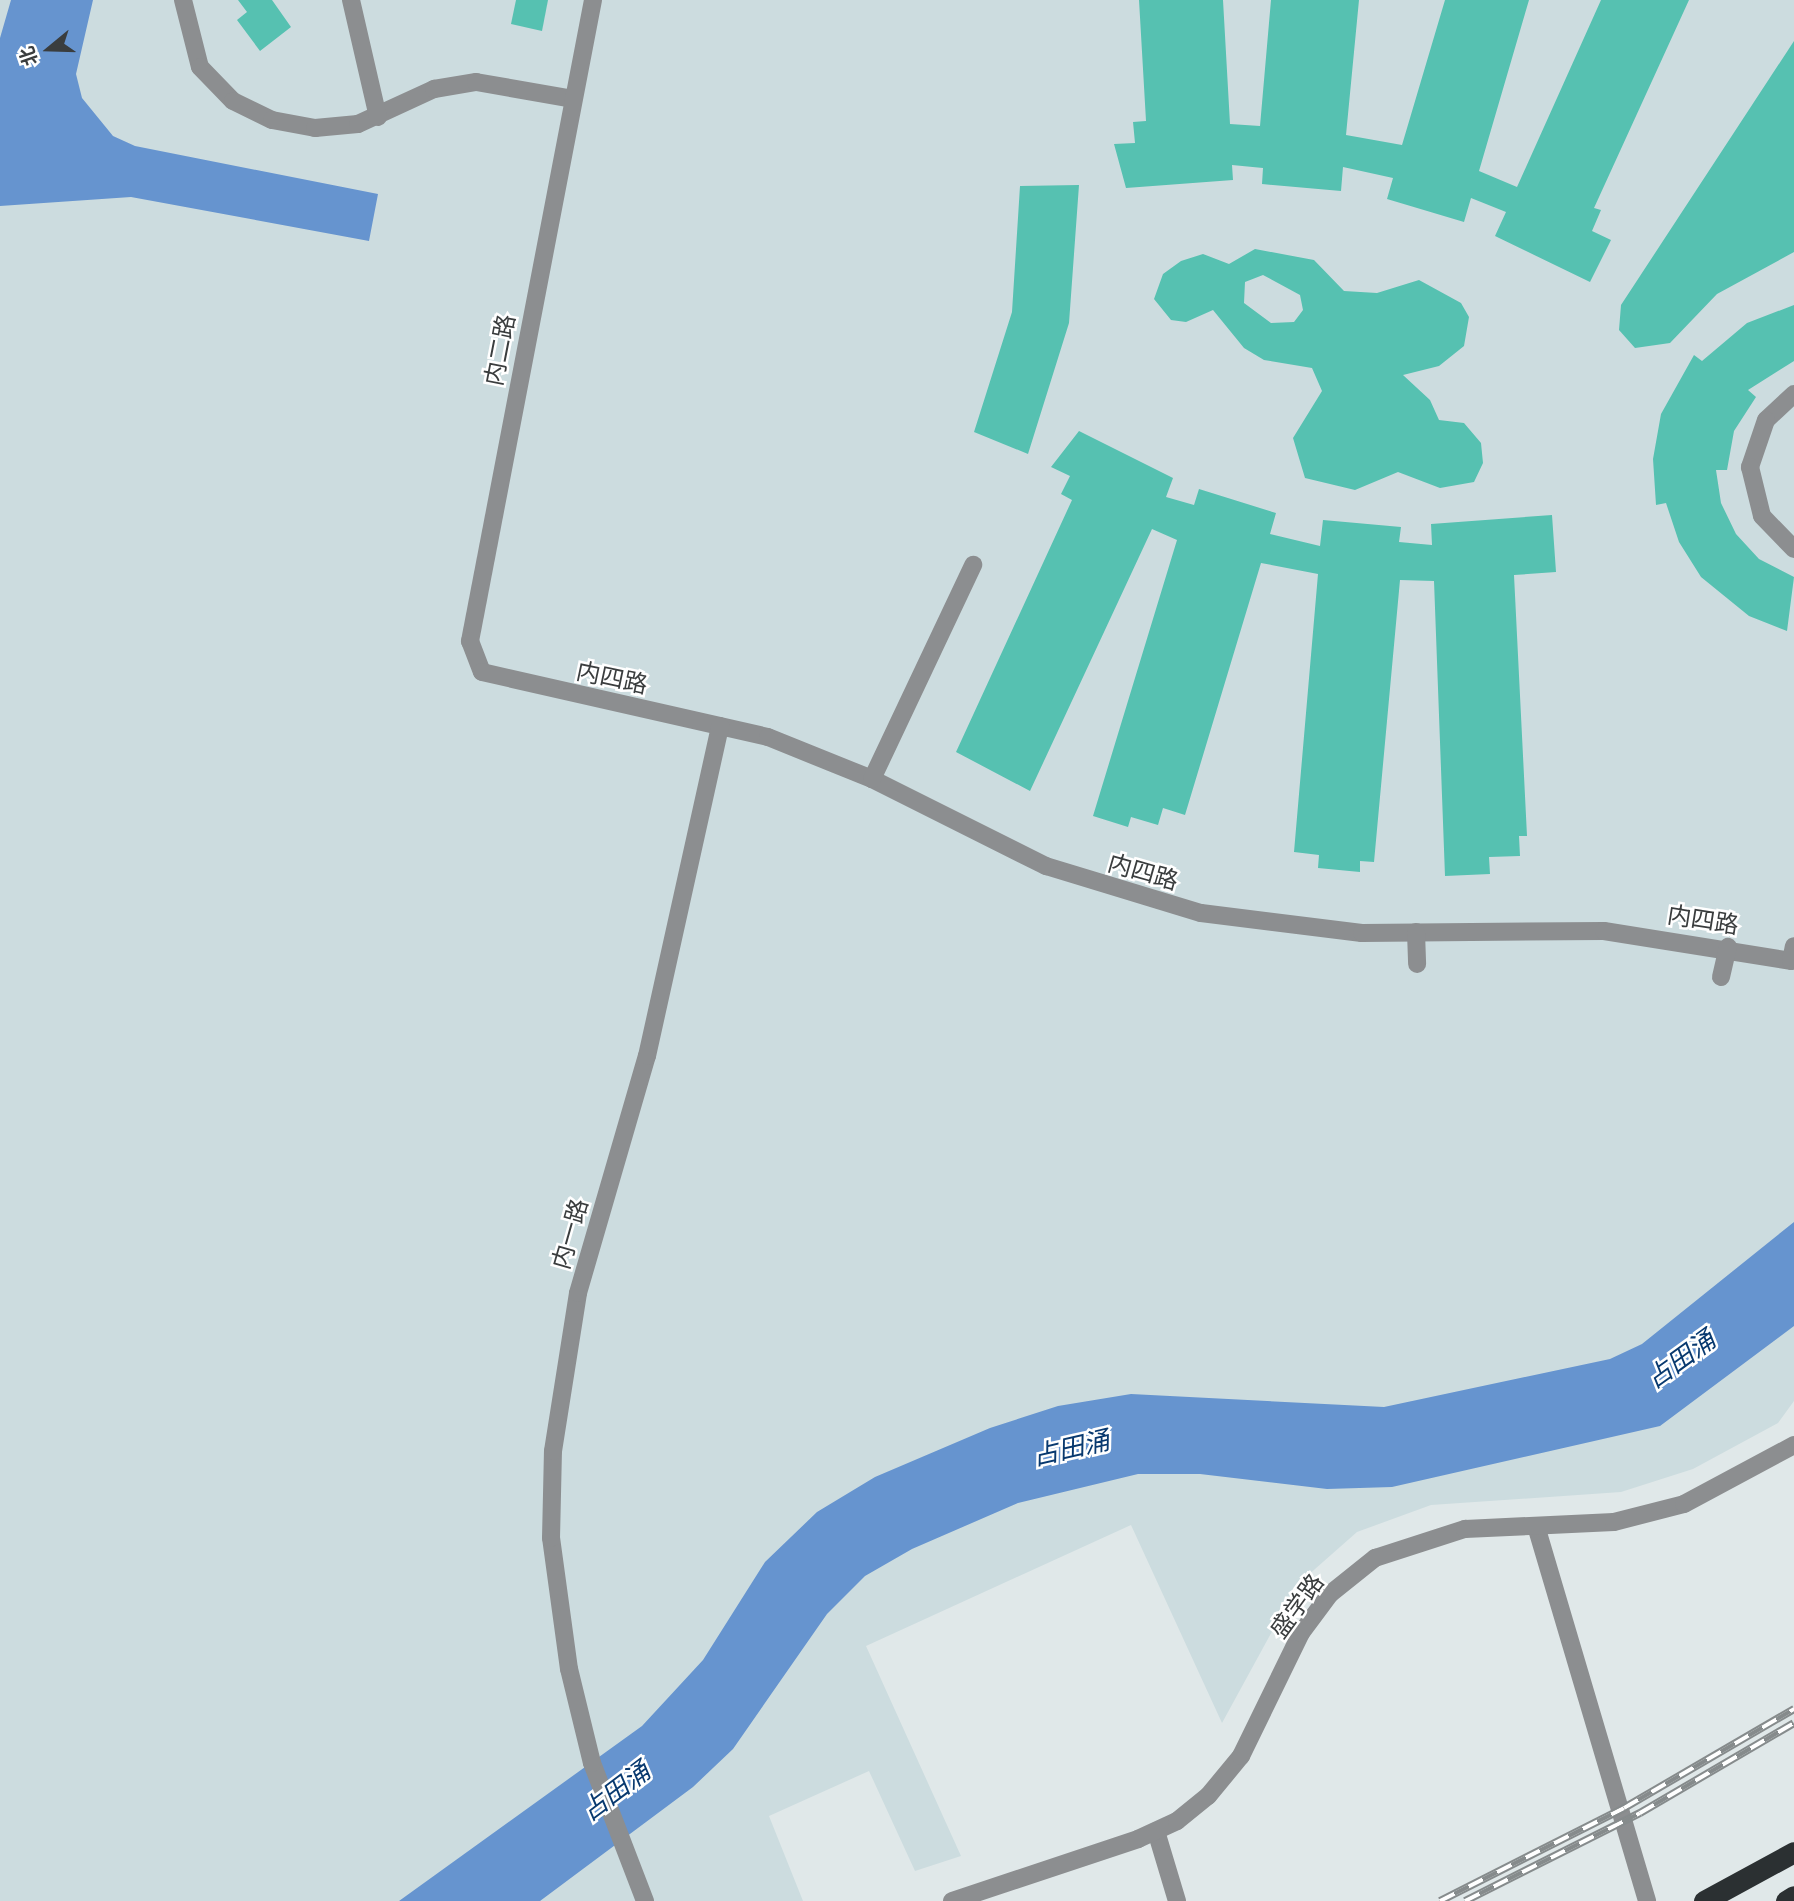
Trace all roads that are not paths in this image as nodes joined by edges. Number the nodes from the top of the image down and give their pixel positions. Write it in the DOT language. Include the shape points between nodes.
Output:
graph roads {
  1 [pos="183,0"];
  2 [pos="351,0"];
  3 [pos="593,0"];
  4 [pos="573,99"];
  5 [pos="378,117"];
  6 [pos="1794,394"];
  7 [pos="1794,549"];
  8 [pos="973,565"];
  9 [pos="515,683"];
  10 [pos="720,726"];
  11 [pos="872,779"];
  12 [pos="1416,932"];
  13 [pos="1728,947"];
  14 [pos="1792,953"];
  15 [pos="1417,964"];
  16 [pos="1721,977"];
  17 [pos="1794,1445"];
  18 [pos="1536,1526"];
  19 [pos="1156,1831"];
  20 [pos="1794,1852"];
  21 [pos="628,1869"];
  22 [pos="1794,1896"];
  23 [pos="632,1901"];
  24 [pos="645,1901"];
  25 [pos="952,1901"];
  26 [pos="1177,1901"];
  27 [pos="1647,1901"];
  28 [pos="1704,1901"];
  29 [pos="1786,1901"];
  1 -- 5 [label="street" via="200,66 252,112 314,128"];
  2 -- 5 [label="street"];
  3 -- 4 [label="street, 内二路"];
  4 -- 5 [label="street" via="476,82 414,96"];
  4 -- 9 [label="street, 内二路" via="470,641 482,672"];
  6 -- 7 [label="street" via="1766,420 1750,467 1762,516"];
  8 -- 11 [label="street"];
  9 -- 10 [label="street, 内四路"];
  10 -- 11 [label="street, 内四路" via="768,737"];
  10 -- 21 [label="street, 内一路" via="648,1056 578,1293 555,1439 551,1538 558,1607 592,1763"];
  11 -- 12 [label="street, 内四路" via="996,844 1149,900 1294,928"];
  12 -- 13 [label="street, 内四路" via="1604,931"];
  12 -- 15 [label="street"];
  13 -- 14 [label="street, 内四路"];
  13 -- 16 [label="street"];
  17 -- 18 [label="street, 盛学路" via="1684,1504 1614,1522"];
  18 -- 19 [label="street, 盛学路" via="1439,1534 1375,1558 1330,1594 1301,1633 1241,1756 1208,1796"];
  18 -- 27 [label="street"];
  19 -- 25 [label="street, 盛学路"];
  19 -- 26 [label="street"];
  20 -- 28 [label="highway"];
  21 -- 23 [label="street"];
  21 -- 24 [label="street"];
  22 -- 29 [label="highway"];
}
